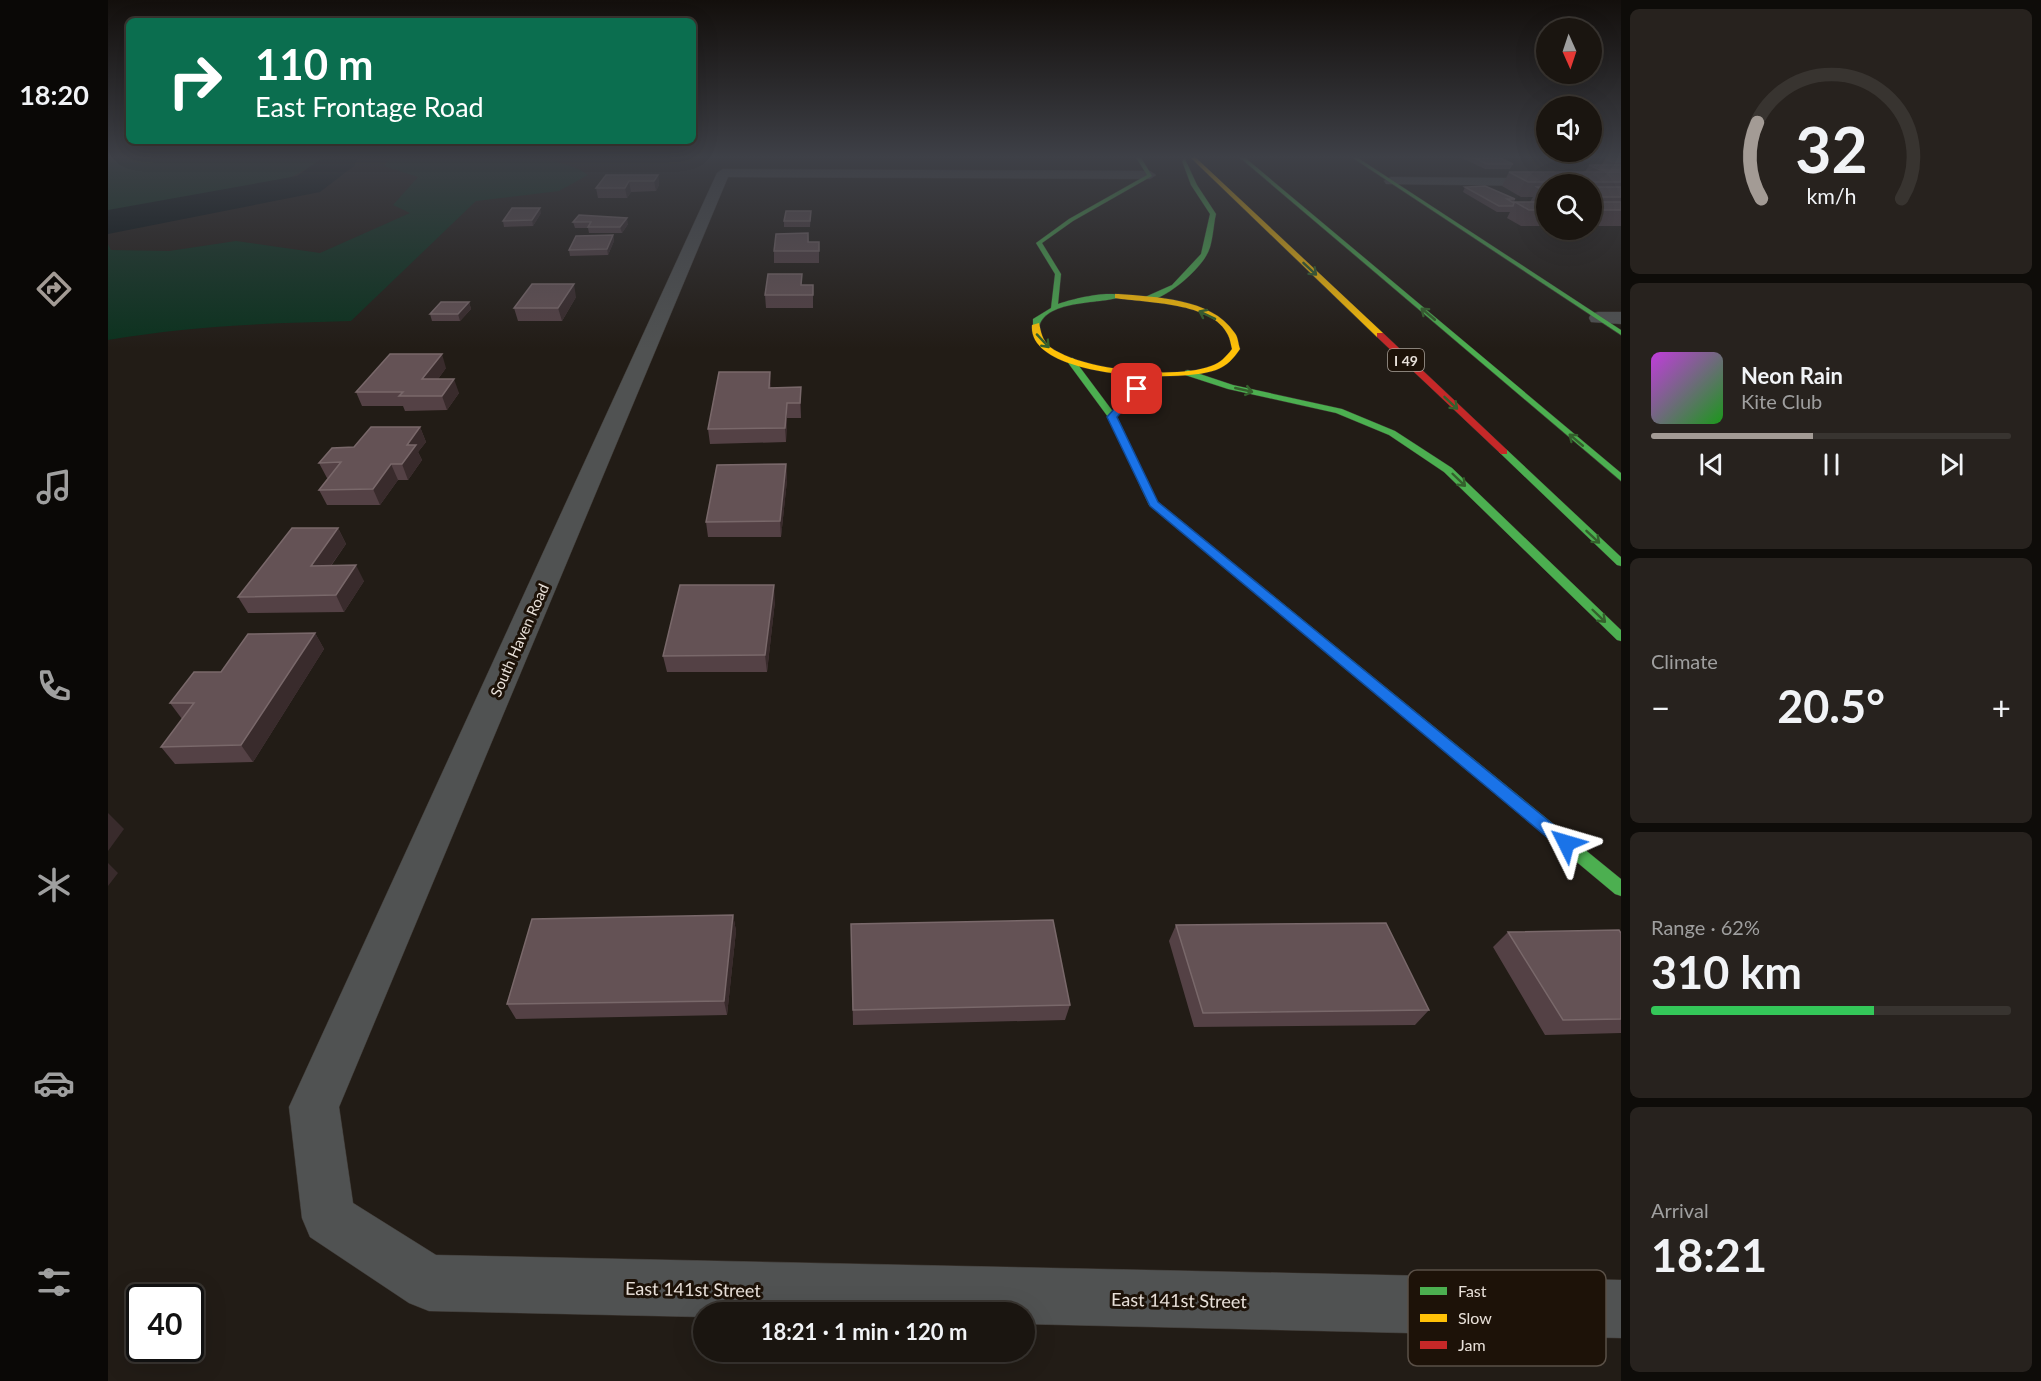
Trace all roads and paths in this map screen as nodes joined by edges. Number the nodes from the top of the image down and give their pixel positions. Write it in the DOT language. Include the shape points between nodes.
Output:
graph roads {
  1 [pos="702,220"];
  2 [pos="1070,220"];
  3 [pos="1212,220"];
  4 [pos="1259,220"];
  5 [pos="1315,220"];
  6 [pos="1451,220"];
  7 [pos="1088,285"];
  8 [pos="1118,296"];
  9 [pos="1148,299"];
  10 [pos="1054,307"];
  11 [pos="1598,318"];
  12 [pos="1621,318"];
  13 [pos="1621,333"];
  14 [pos="1070,360"];
  15 [pos="1188,373"];
  16 [pos="1621,478"];
  17 [pos="1621,563"];
  18 [pos="1621,637"];
  19 [pos="1621,889"];
  20 [pos="314,1107"];
  21 [pos="1408,1304"];
  22 [pos="1606,1309"];
  23 [pos="1621,1309"];
  1 -- 20 [label="street, South Haven Road"];
  2 -- 10 [label="main road" via="1039,243 1063,275"];
  3 -- 9 [label="main road" via="1204,255 1174,286"];
  4 -- 17 [label="main road, I 49, one-way"];
  16 -- 5 [label="main road, one-way"];
  6 -- 11 [label="main road"];
  7 -- 8 [label="main road"];
  8 -- 9 [label="main road"];
  8 -- 10 [label="main road"];
  15 -- 9 [label="main road, one-way" via="1227,361 1236,349 1235,336 1203,313"];
  10 -- 14 [label="main road, one-way" via="1036,321 1036,334 1047,348"];
  11 -- 12 [label="street"];
  11 -- 13 [label="main road"];
  14 -- 15 [label="main road" via="1145,379"];
  14 -- 19 [label="main road" via="1116,412 1153,503"];
  15 -- 18 [label="main road, one-way" via="1231,387 1339,411 1392,434 1448,470"];
  20 -- 21 [label="street, East 141st Street" via="329,1218 429,1283"];
  22 -- 23 [label="street, East 141st Street"];
}
